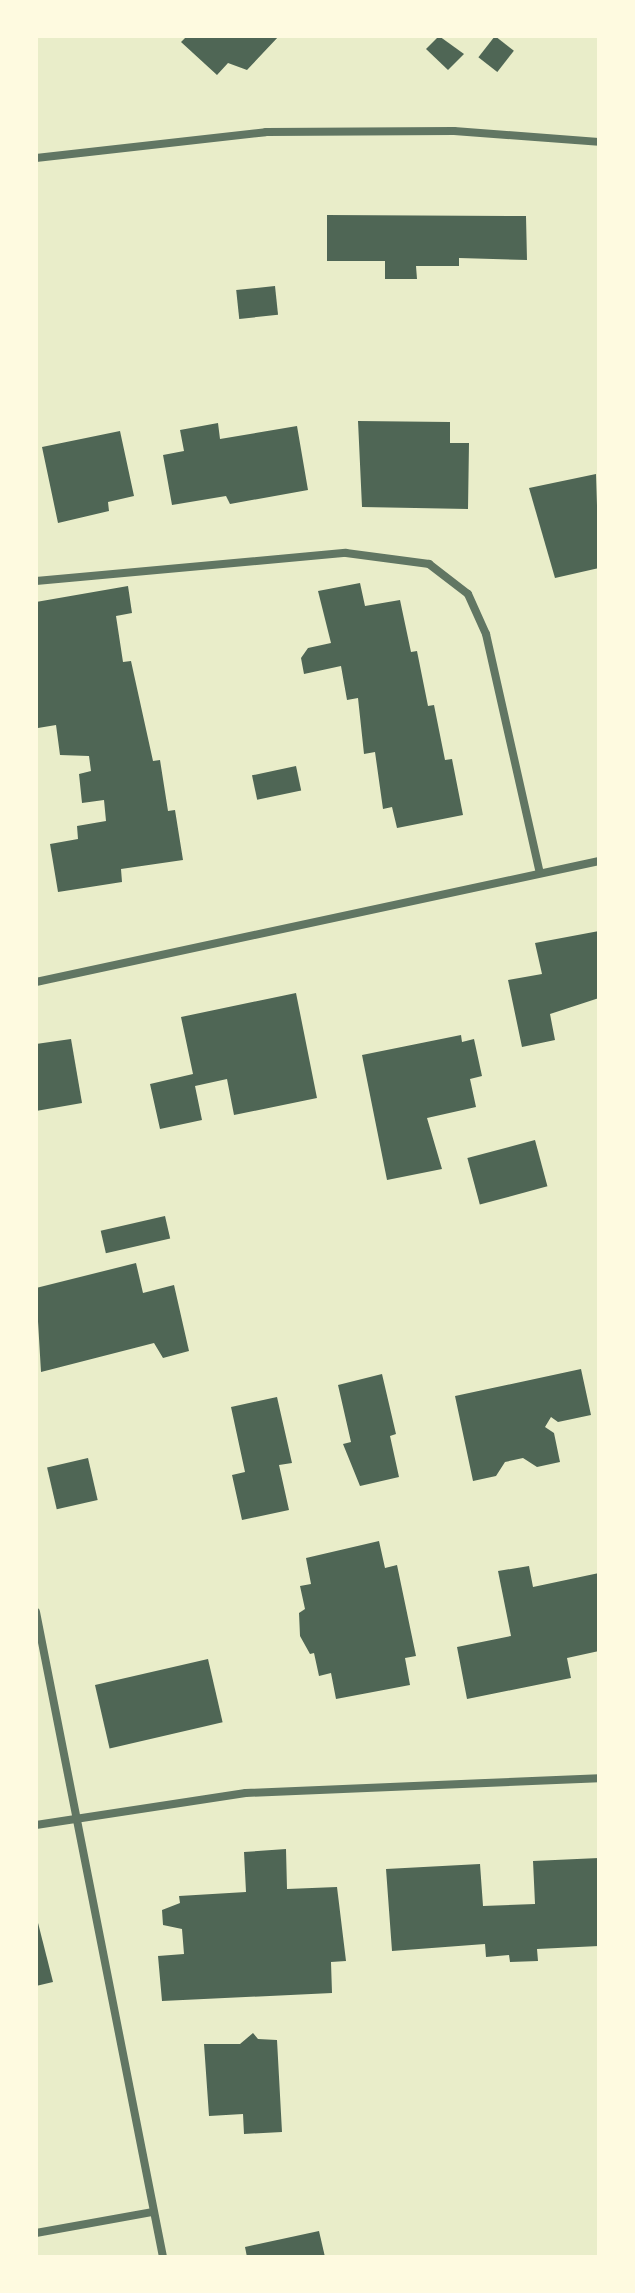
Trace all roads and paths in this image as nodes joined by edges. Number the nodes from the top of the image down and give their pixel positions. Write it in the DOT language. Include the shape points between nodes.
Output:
graph roads {
  1 [pos="599,142"];
  2 [pos="36,158"];
  3 [pos="36,581"];
  4 [pos="599,861"];
  5 [pos="540,873"];
  6 [pos="36,982"];
  7 [pos="36,1612"];
  8 [pos="599,1778"];
  9 [pos="78,1815"];
  10 [pos="36,1825"];
  11 [pos="153,2212"];
  12 [pos="36,2233"];
  13 [pos="163,2257"];
  1 -- 2 [label="street" via="454,131 266,132"];
  3 -- 5 [label="street" via="346,553 429,564 468,594 486,634"];
  4 -- 5 [label="street"];
  5 -- 6 [label="street"];
  7 -- 9 [label="street"];
  8 -- 9 [label="street" via="246,1793"];
  9 -- 10 [label="street"];
  9 -- 11 [label="street"];
  11 -- 12 [label="street"];
  11 -- 13 [label="street"];
}
